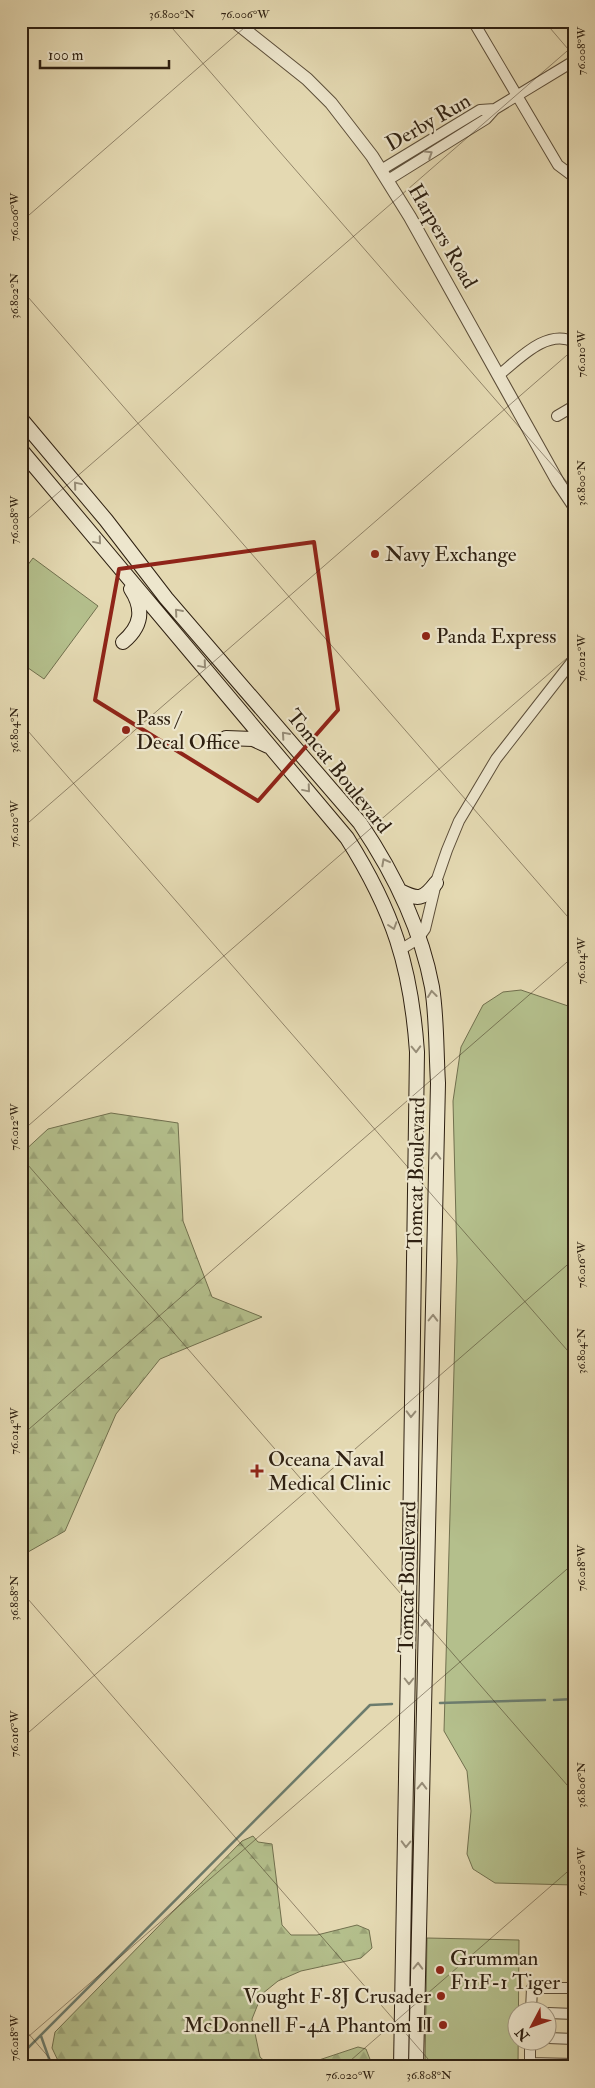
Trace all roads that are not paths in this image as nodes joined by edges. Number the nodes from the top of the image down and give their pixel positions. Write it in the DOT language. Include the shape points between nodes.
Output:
graph roads {
  1 [pos="234,21"];
  2 [pos="473,21"];
  3 [pos="574,61"];
  4 [pos="518,95"];
  5 [pos="385,175"];
  6 [pos="574,177"];
  7 [pos="574,342"];
  8 [pos="499,375"];
  9 [pos="574,406"];
  10 [pos="557,416"];
  11 [pos="21,419"];
  12 [pos="21,450"];
  13 [pos="574,506"];
  14 [pos="111,556"];
  15 [pos="123,642"];
  16 [pos="574,659"];
  17 [pos="226,738"];
  18 [pos="273,748"];
  19 [pos="436,883"];
  20 [pos="400,891"];
  21 [pos="418,939"];
  22 [pos="400,950"];
  23 [pos="574,1988"];
  24 [pos="531,2000"];
  25 [pos="558,2013"];
  26 [pos="574,2014"];
  27 [pos="558,2038"];
  28 [pos="574,2039"];
  29 [pos="530,2050"];
  30 [pos="574,2064"];
  31 [pos="530,2065"];
  32 [pos="401,2067"];
  33 [pos="416,2067"];
  1 -- 5 [label="street, Harpers Road" via="282,57 331,103"];
  2 -- 4 [label="street"];
  3 -- 4 [label="street, Derby Run"];
  4 -- 5 [label="street, Derby Run" via="495,109 480,110"];
  4 -- 6 [label="street" via="558,165"];
  5 -- 8 [label="street, Harpers Road"];
  7 -- 8 [label="street" via="566,338 545,341"];
  8 -- 13 [label="street, Harpers Road"];
  9 -- 10 [label="street"];
  20 -- 11 [label="main road, Tomcat Boulevard, one-way" via="360,823 166,598"];
  12 -- 14 [label="main road, Tomcat Boulevard, one-way"];
  14 -- 15 [label="main road" via="139,601 141,614 137,627"];
  14 -- 18 [label="main road, Tomcat Boulevard, one-way"];
  16 -- 19 [label="street" via="492,766 459,821"];
  17 -- 18 [label="main road" via="252,739"];
  18 -- 22 [label="main road, Tomcat Boulevard, one-way" via="347,838 368,871 387,909"];
  19 -- 20 [label="main road" via="422,897 414,898"];
  19 -- 21 [label="street" via="425,930"];
  20 -- 21 [label="main road, Tomcat Boulevard"];
  21 -- 22 [label="street"];
  33 -- 21 [label="main road, Tomcat Boulevard, one-way" via="438,1083 432,988"];
  22 -- 32 [label="main road, Tomcat Boulevard, one-way" via="410,981 417,1052"];
  23 -- 24 [label="street" via="532,1988"];
  25 -- 26 [label="street"];
  27 -- 28 [label="street"];
  29 -- 31 [label="street"];
  30 -- 31 [label="street"];
}
